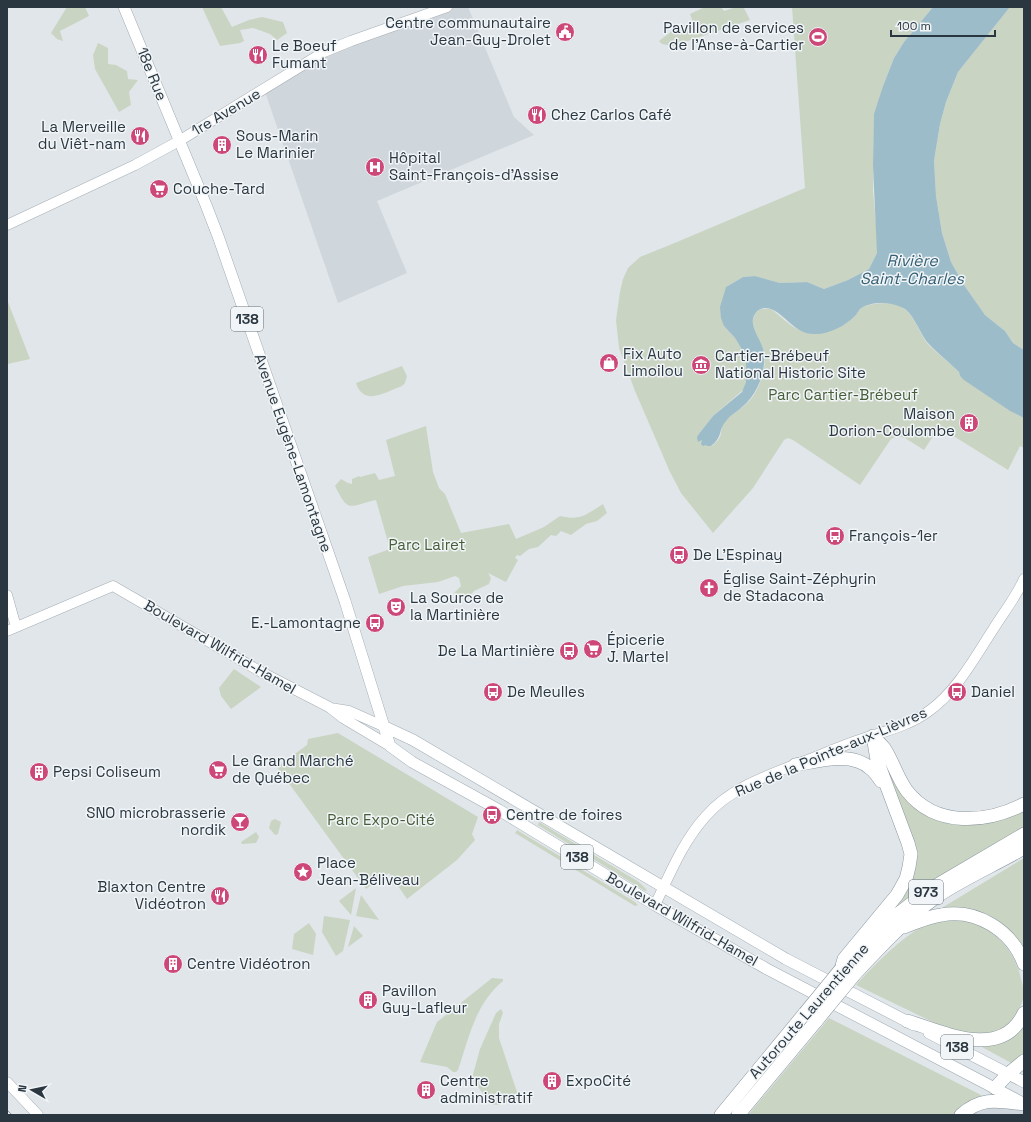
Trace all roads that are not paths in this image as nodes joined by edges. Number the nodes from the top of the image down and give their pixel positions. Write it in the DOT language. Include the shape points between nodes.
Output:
graph roads {
  1 [pos="124,7"];
  2 [pos="447,7"];
  3 [pos="179,141"];
  4 [pos="7,225"];
  5 [pos="1024,580"];
  6 [pos="7,595"];
  7 [pos="12,629"];
  8 [pos="328,707"];
  9 [pos="383,726"];
  10 [pos="873,736"];
  11 [pos="390,746"];
  12 [pos="795,764"];
  13 [pos="888,791"];
  14 [pos="1024,804"];
  15 [pos="1024,834"];
  16 [pos="1024,848"];
  17 [pos="664,887"];
  18 [pos="655,905"];
  19 [pos="900,928"];
  20 [pos="1024,964"];
  21 [pos="841,969"];
  22 [pos="1024,1013"];
  23 [pos="907,1021"];
  24 [pos="1024,1061"];
  25 [pos="1008,1074"];
  26 [pos="7,1082"];
  27 [pos="1024,1082"];
  28 [pos="995,1088"];
  29 [pos="1024,1104"];
  30 [pos="38,1115"];
  31 [pos="721,1115"];
  32 [pos="738,1115"];
  33 [pos="961,1115"];
  1 -- 3 [label="main road, 18e Rue / 138"];
  2 -- 3 [label="street, 1re Avenue" via="324,52"];
  3 -- 4 [label="street, 1re Avenue" via="119,173"];
  3 -- 9 [label="main road, Avenue Eugène-Lamontagne / 138" via="218,236 321,531"];
  5 -- 10 [label="street, Rue de la Pointe-aux-Lièvres" via="986,640 942,700 921,716"];
  6 -- 7 [label="street"];
  7 -- 8 [label="street, Boulevard Wilfrid-Hamel" via="113,586 270,677"];
  8 -- 9 [label="street, Boulevard Wilfrid-Hamel" via="349,711"];
  8 -- 11 [label="street, Boulevard Wilfrid-Hamel"];
  9 -- 11 [label="main road, Avenue Eugène-Lamontagne / 138"];
  9 -- 17 [label="main road, Boulevard Wilfrid-Hamel / 138" via="413,740"];
  10 -- 12 [label="street, Rue de la Pointe-aux-Lièvres"];
  10 -- 13 [label="highway" via="877,760"];
  10 -- 14 [label="highway" via="885,749 907,791 931,811 958,819 981,818 997,815"];
  11 -- 18 [label="main road, Boulevard Wilfrid-Hamel / 138" via="412,762 499,810"];
  12 -- 13 [label="highway" via="835,759 859,762 872,769"];
  12 -- 17 [label="street, Rue de la Pointe-aux-Lièvres" via="734,792 707,814 685,844"];
  13 -- 21 [label="highway" via="911,854 906,879 897,894 844,959"];
  15 -- 21 [label="highway, Autoroute Laurentienne / 973" via="915,900 890,920"];
  16 -- 19 [label="highway, Autoroute Laurentienne / 973" via="937,897"];
  17 -- 18 [label="street, Rue de la Pointe-aux-Lièvres"];
  17 -- 23 [label="main road, Boulevard Wilfrid-Hamel / 138" via="786,959"];
  18 -- 28 [label="main road, Boulevard Wilfrid-Hamel / 138" via="767,969"];
  19 -- 20 [label="highway" via="941,914 965,914 989,923 1000,931"];
  19 -- 32 [label="highway, Autoroute Laurentienne / 973, bridge" via="854,974"];
  21 -- 31 [label="highway, Autoroute Laurentienne / 973, bridge"];
  22 -- 23 [label="highway" via="1006,1034 982,1041 955,1036"];
  23 -- 25 [label="main road, Boulevard Wilfrid-Hamel / 138"];
  24 -- 25 [label="highway"];
  25 -- 27 [label="main road, Boulevard Wilfrid-Hamel / 138"];
  25 -- 28 [label="highway"];
  26 -- 30 [label="street"];
  28 -- 29 [label="main road, Boulevard Wilfrid-Hamel / 138"];
  29 -- 33 [label="highway" via="987,1101 978,1103"];
}
